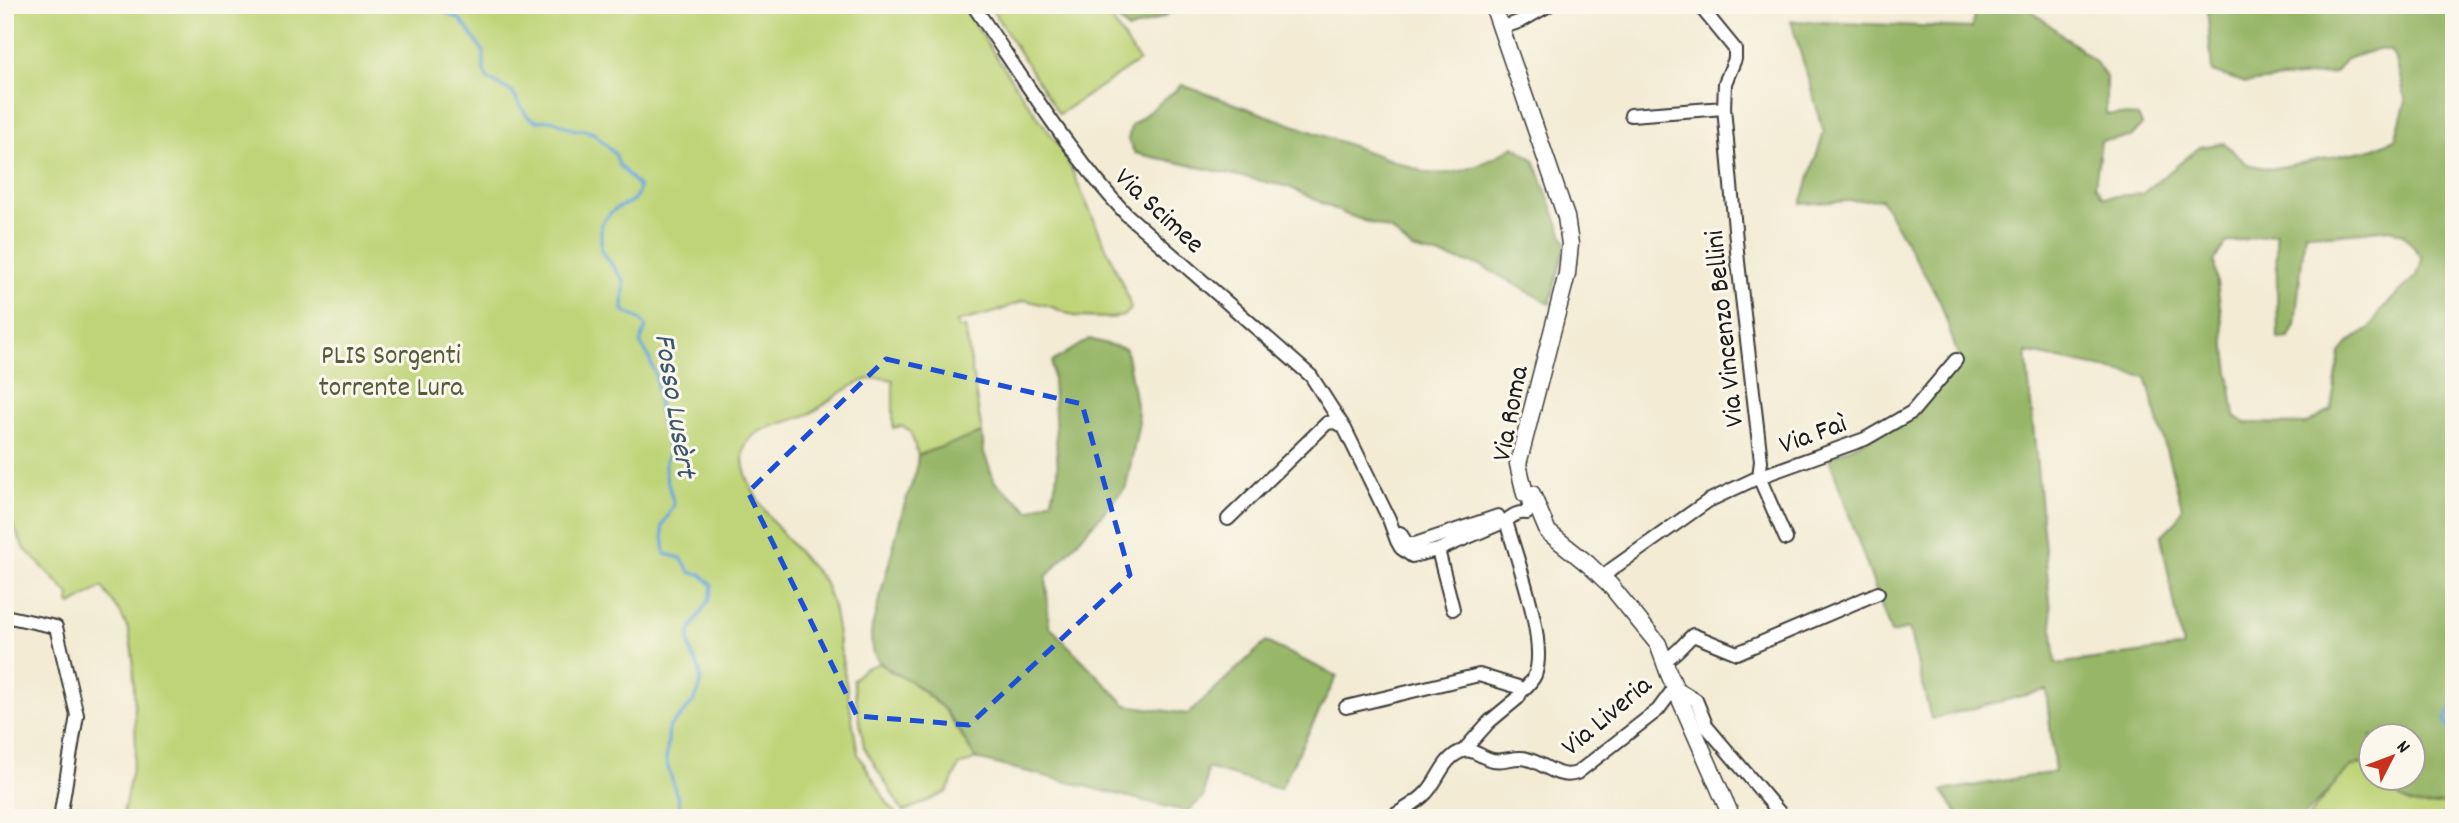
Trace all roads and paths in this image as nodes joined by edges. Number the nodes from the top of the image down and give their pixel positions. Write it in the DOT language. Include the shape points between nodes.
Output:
graph roads {
  1 [pos="973,5"];
  2 [pos="1493,5"];
  3 [pos="1549,5"];
  4 [pos="1699,5"];
  5 [pos="1501,28"];
  6 [pos="1724,102"];
  7 [pos="1631,115"];
  8 [pos="1955,360"];
  9 [pos="1341,425"];
  10 [pos="1759,477"];
  11 [pos="1532,494"];
  12 [pos="1228,519"];
  13 [pos="1506,521"];
  14 [pos="1786,539"];
  15 [pos="1411,549"];
  16 [pos="1438,550"];
  17 [pos="1603,578"];
  18 [pos="1878,593"];
  19 [pos="1453,609"];
  20 [pos="5,616"];
  21 [pos="1664,661"];
  22 [pos="1675,687"];
  23 [pos="1521,692"];
  24 [pos="1346,707"];
  25 [pos="1464,750"];
  26 [pos="60,818"];
  27 [pos="1390,818"];
  28 [pos="1731,818"];
  29 [pos="1784,818"];
  1 -- 9 [label="street, Via Scimee" via="1093,178 1126,214 1311,376"];
  2 -- 5 [label="street, Via Roma"];
  3 -- 5 [label="street"];
  4 -- 6 [label="street, Via Vincenzo Bellini" via="1735,49"];
  5 -- 11 [label="street, Via Roma" via="1566,217 1570,244 1567,274 1518,464 1525,494"];
  6 -- 7 [label="street"];
  6 -- 10 [label="street, Via Vincenzo Bellini"];
  8 -- 10 [label="street, Via Faì" via="1912,412 1865,439"];
  9 -- 12 [label="street" via="1327,423"];
  9 -- 15 [label="street, Via Scimee" via="1389,519"];
  10 -- 14 [label="street, Via Vincenzo Bellini"];
  10 -- 17 [label="street, Via Faì" via="1708,501"];
  11 -- 13 [label="street" via="1527,513"];
  11 -- 15 [label="street" via="1514,513"];
  11 -- 17 [label="street, Via Roma" via="1548,532"];
  13 -- 16 [label="street"];
  13 -- 23 [label="street" via="1537,635 1537,668"];
  15 -- 16 [label="street" via="1420,556"];
  16 -- 19 [label="street"];
  17 -- 21 [label="street, Via Roma" via="1658,644"];
  18 -- 21 [label="street" via="1737,653 1693,635"];
  20 -- 26 [label="street" via="56,627 77,715"];
  21 -- 22 [label="street, Via Roma"];
  22 -- 25 [label="street, Via Liveria" via="1658,710 1569,776 1527,759 1497,761"];
  22 -- 28 [label="street, Via Roma"];
  22 -- 29 [label="street" via="1696,700 1707,727"];
  23 -- 24 [label="street" via="1518,687 1479,675"];
  23 -- 25 [label="street"];
  25 -- 27 [label="street" via="1450,758 1426,793"];
}
